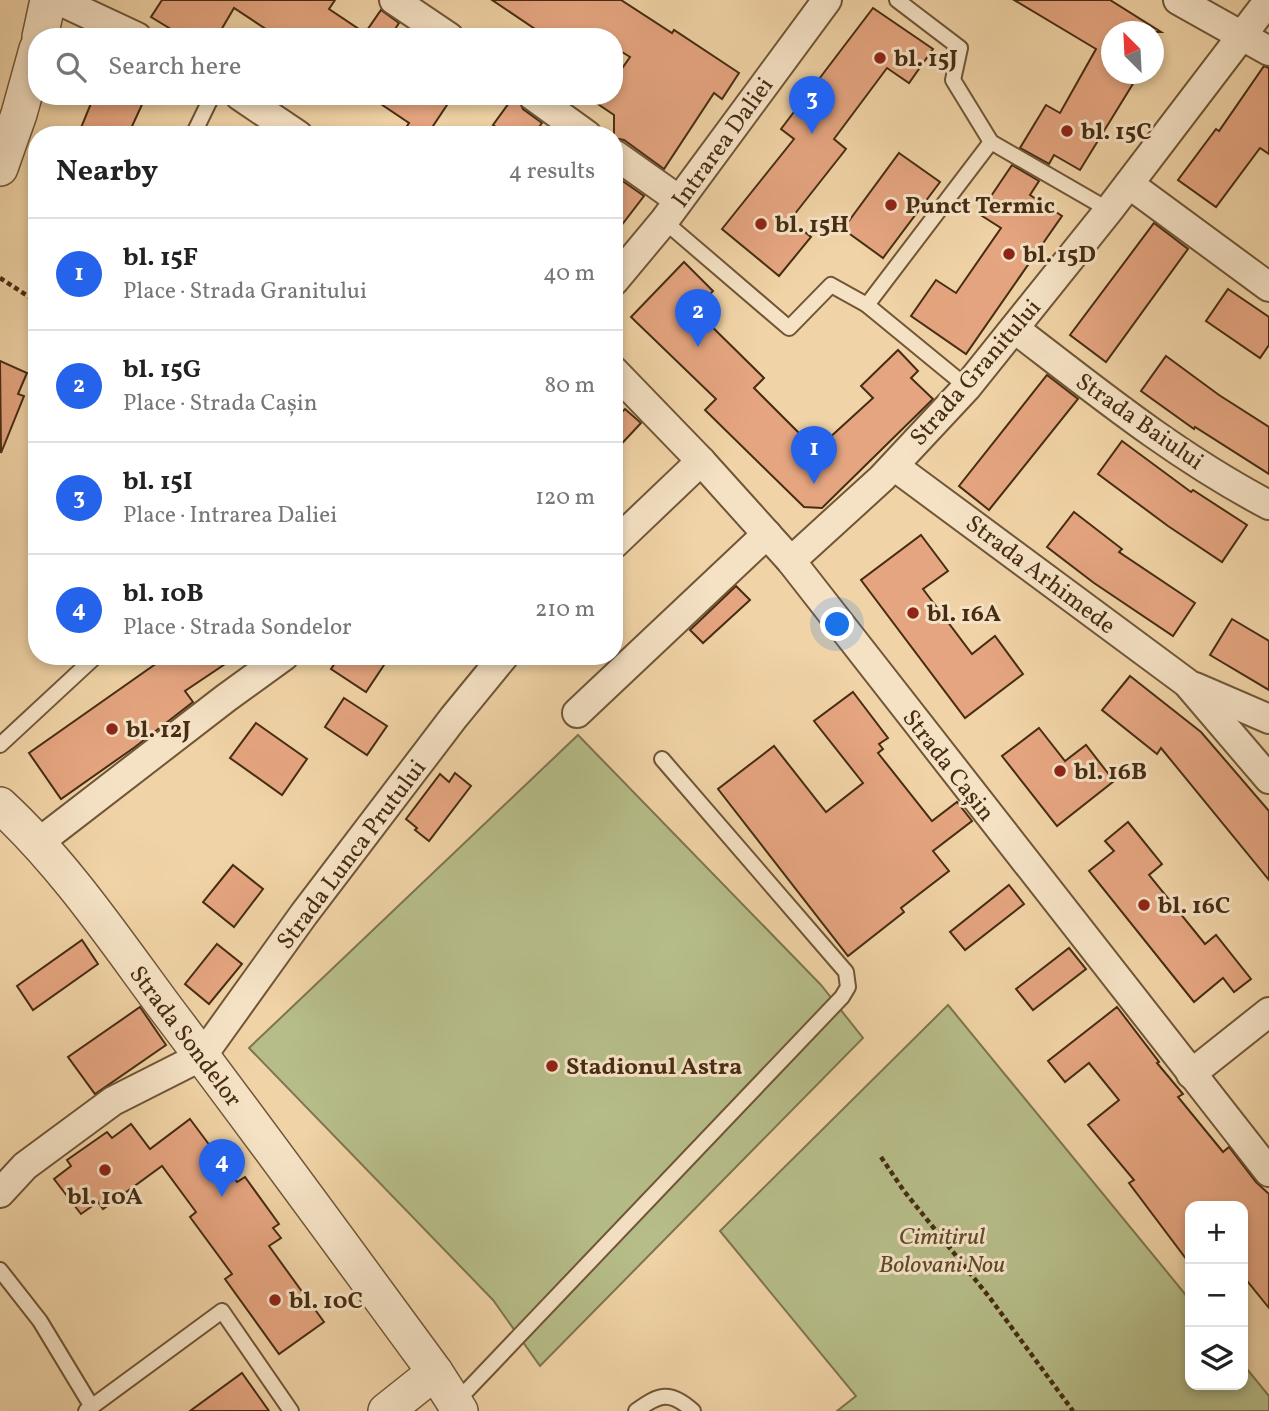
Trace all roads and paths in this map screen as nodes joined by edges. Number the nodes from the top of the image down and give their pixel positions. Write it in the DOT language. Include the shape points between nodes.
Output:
graph roads {
  1 [pos="48,0"];
  2 [pos="58,0"];
  3 [pos="394,0"];
  4 [pos="827,0"];
  5 [pos="897,0"];
  6 [pos="1178,0"];
  7 [pos="1269,0"];
  8 [pos="42,28"];
  9 [pos="118,28"];
  10 [pos="436,28"];
  11 [pos="1243,36"];
  12 [pos="1269,51"];
  13 [pos="28,82"];
  14 [pos="208,105"];
  15 [pos="253,105"];
  16 [pos="545,105"];
  17 [pos="197,126"];
  18 [pos="285,126"];
  19 [pos="575,126"];
  20 [pos="991,142"];
  21 [pos="623,163"];
  22 [pos="0,168"];
  23 [pos="1129,184"];
  24 [pos="672,210"];
  25 [pos="1109,210"];
  26 [pos="623,270"];
  27 [pos="0,278"];
  28 [pos="1269,287"];
  29 [pos="28,296"];
  30 [pos="867,304"];
  31 [pos="1015,329"];
  32 [pos="623,380"];
  33 [pos="967,387"];
  34 [pos="701,461"];
  35 [pos="894,466"];
  36 [pos="1269,505"];
  37 [pos="767,534"];
  38 [pos="623,535"];
  39 [pos="791,561"];
  40 [pos="86,665"];
  41 [pos="272,665"];
  42 [pos="497,665"];
  43 [pos="1187,683"];
  44 [pos="577,713"];
  45 [pos="1269,719"];
  46 [pos="0,745"];
  47 [pos="662,759"];
  48 [pos="1269,779"];
  49 [pos="0,805"];
  50 [pos="38,843"];
  51 [pos="1269,1012"];
  52 [pos="202,1056"];
  53 [pos="1191,1074"];
  54 [pos="881,1157"];
  55 [pos="1269,1172"];
  56 [pos="0,1193"];
  57 [pos="0,1270"];
  58 [pos="435,1372"];
  59 [pos="457,1407"];
  60 [pos="89,1409"];
  61 [pos="291,1411"];
  62 [pos="386,1411"];
  63 [pos="636,1411"];
  64 [pos="693,1411"];
  65 [pos="1073,1411"];
  1 -- 8 [label="street"];
  2 -- 9 [label="street"];
  3 -- 10 [label="street"];
  4 -- 24 [label="street, Intrarea Daliei"];
  5 -- 20 [label="lane" via="960,48 953,80"];
  6 -- 11 [label="street"];
  7 -- 11 [label="street, Strada Granitului"];
  11 -- 12 [label="street"];
  11 -- 23 [label="street, Strada Granitului"];
  13 -- 22 [label="street"];
  14 -- 17 [label="lane"];
  15 -- 18 [label="street"];
  16 -- 19 [label="street"];
  20 -- 25 [label="lane"];
  20 -- 30 [label="lane"];
  21 -- 24 [label="street"];
  23 -- 25 [label="street, Strada Granitului"];
  23 -- 28 [label="street"];
  24 -- 26 [label="street, Intrarea Daliei"];
  24 -- 30 [label="lane" via="789,328 831,285"];
  25 -- 31 [label="street, Strada Granitului"];
  27 -- 29 [label="path"];
  30 -- 33 [label="lane"];
  31 -- 33 [label="street, Strada Granitului"];
  31 -- 36 [label="street, Strada Baiului" via="1139,424"];
  32 -- 34 [label="street, Strada Cașin"];
  33 -- 35 [label="street, Strada Granitului"];
  34 -- 37 [label="street, Strada Cașin"];
  34 -- 38 [label="street"];
  35 -- 39 [label="street, Strada Granitului"];
  35 -- 43 [label="street, Strada Arhimede"];
  37 -- 39 [label="street, Strada Cașin"];
  37 -- 44 [label="street"];
  39 -- 53 [label="street, Strada Cașin"];
  40 -- 46 [label="lane"];
  41 -- 50 [label="street"];
  42 -- 52 [label="street, Strada Lunca Prutului" via="304,914"];
  43 -- 45 [label="street, Strada Arhimede"];
  43 -- 48 [label="street, Strada Arhimede"];
  47 -- 59 [label="lane" via="846,972 848,987"];
  49 -- 50 [label="street, Strada Sondelor"];
  50 -- 52 [label="street, Strada Sondelor"];
  51 -- 53 [label="street"];
  52 -- 56 [label="street" via="113,1101 25,1166"];
  52 -- 58 [label="street, Strada Sondelor"];
  53 -- 55 [label="street, Strada Cașin"];
  54 -- 65 [label="path"];
  57 -- 60 [label="lane" via="40,1321"];
  58 -- 59 [label="street, Strada Sondelor"];
  58 -- 62 [label="street"];
  60 -- 61 [label="lane" via="222,1311"];
  63 -- 64 [label="lane" via="662,1396 674,1397"];
}
